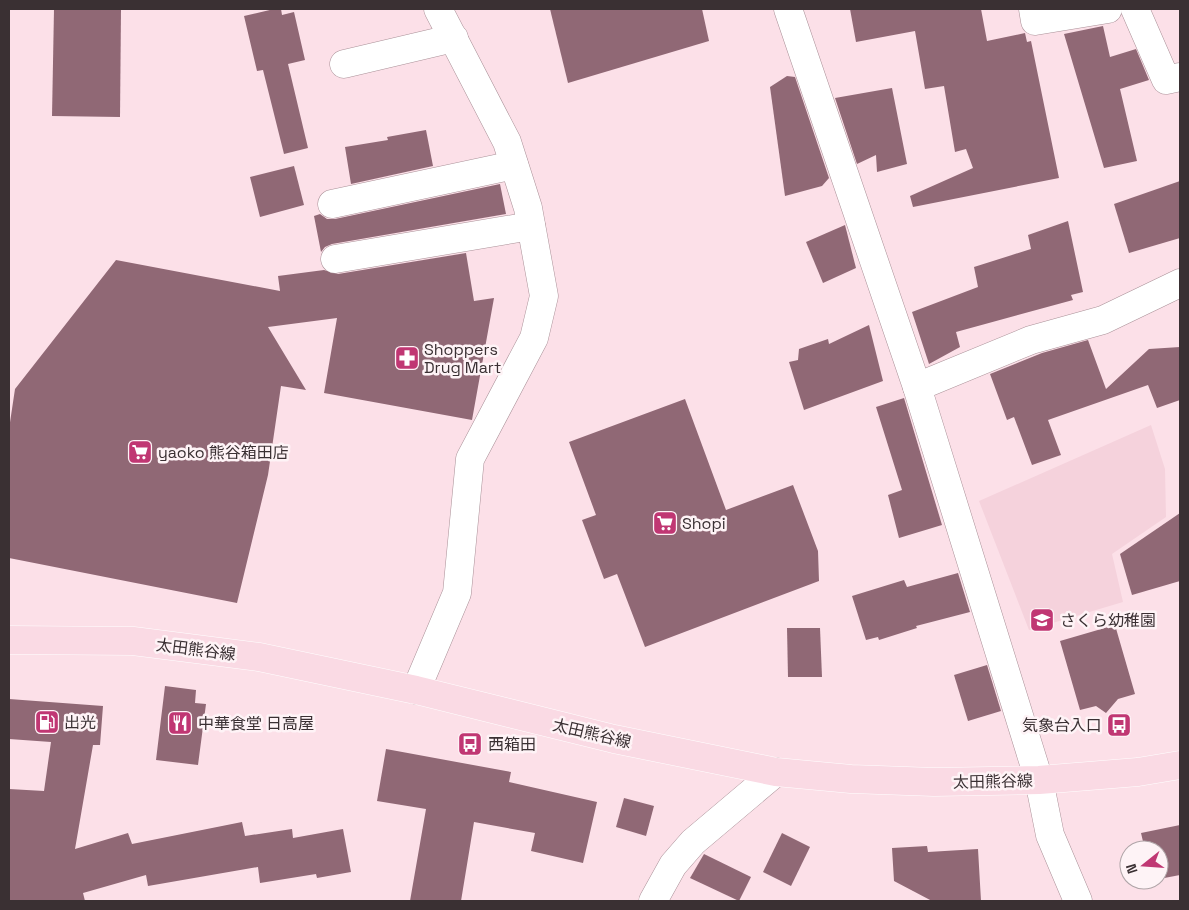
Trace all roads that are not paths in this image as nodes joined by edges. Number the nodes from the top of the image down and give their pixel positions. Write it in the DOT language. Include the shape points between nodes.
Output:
graph roads {
  1 [pos="438,9"];
  2 [pos="788,9"];
  3 [pos="1033,9"];
  4 [pos="1108,9"];
  5 [pos="1135,9"];
  6 [pos="454,38"];
  7 [pos="344,64"];
  8 [pos="1180,77"];
  9 [pos="514,165"];
  10 [pos="332,204"];
  11 [pos="531,226"];
  12 [pos="335,259"];
  13 [pos="1180,283"];
  14 [pos="918,387"];
  15 [pos="9,640"];
  16 [pos="416,690"];
  17 [pos="1180,765"];
  18 [pos="776,772"];
  19 [pos="1039,780"];
  20 [pos="652,901"];
  21 [pos="1078,901"];
  1 -- 6 [label="street"];
  2 -- 14 [label="street"];
  3 -- 4 [label="street" via="1035,22"];
  5 -- 8 [label="street" via="1166,80"];
  6 -- 7 [label="street"];
  6 -- 9 [label="street" via="508,142"];
  9 -- 10 [label="street"];
  9 -- 11 [label="street"];
  11 -- 12 [label="street"];
  11 -- 16 [label="street" via="544,296 534,338 470,459 457,593"];
  13 -- 14 [label="street" via="1104,320 1031,340"];
  14 -- 19 [label="street"];
  15 -- 16 [label="main road, 太田熊谷線" via="142,643 259,657"];
  16 -- 18 [label="main road, 太田熊谷線" via="614,739"];
  17 -- 19 [label="main road, 太田熊谷線" via="1138,772"];
  18 -- 19 [label="main road, 太田熊谷線" via="934,782"];
  18 -- 20 [label="street" via="693,842 673,864"];
  19 -- 21 [label="street" via="1050,835"];
}
